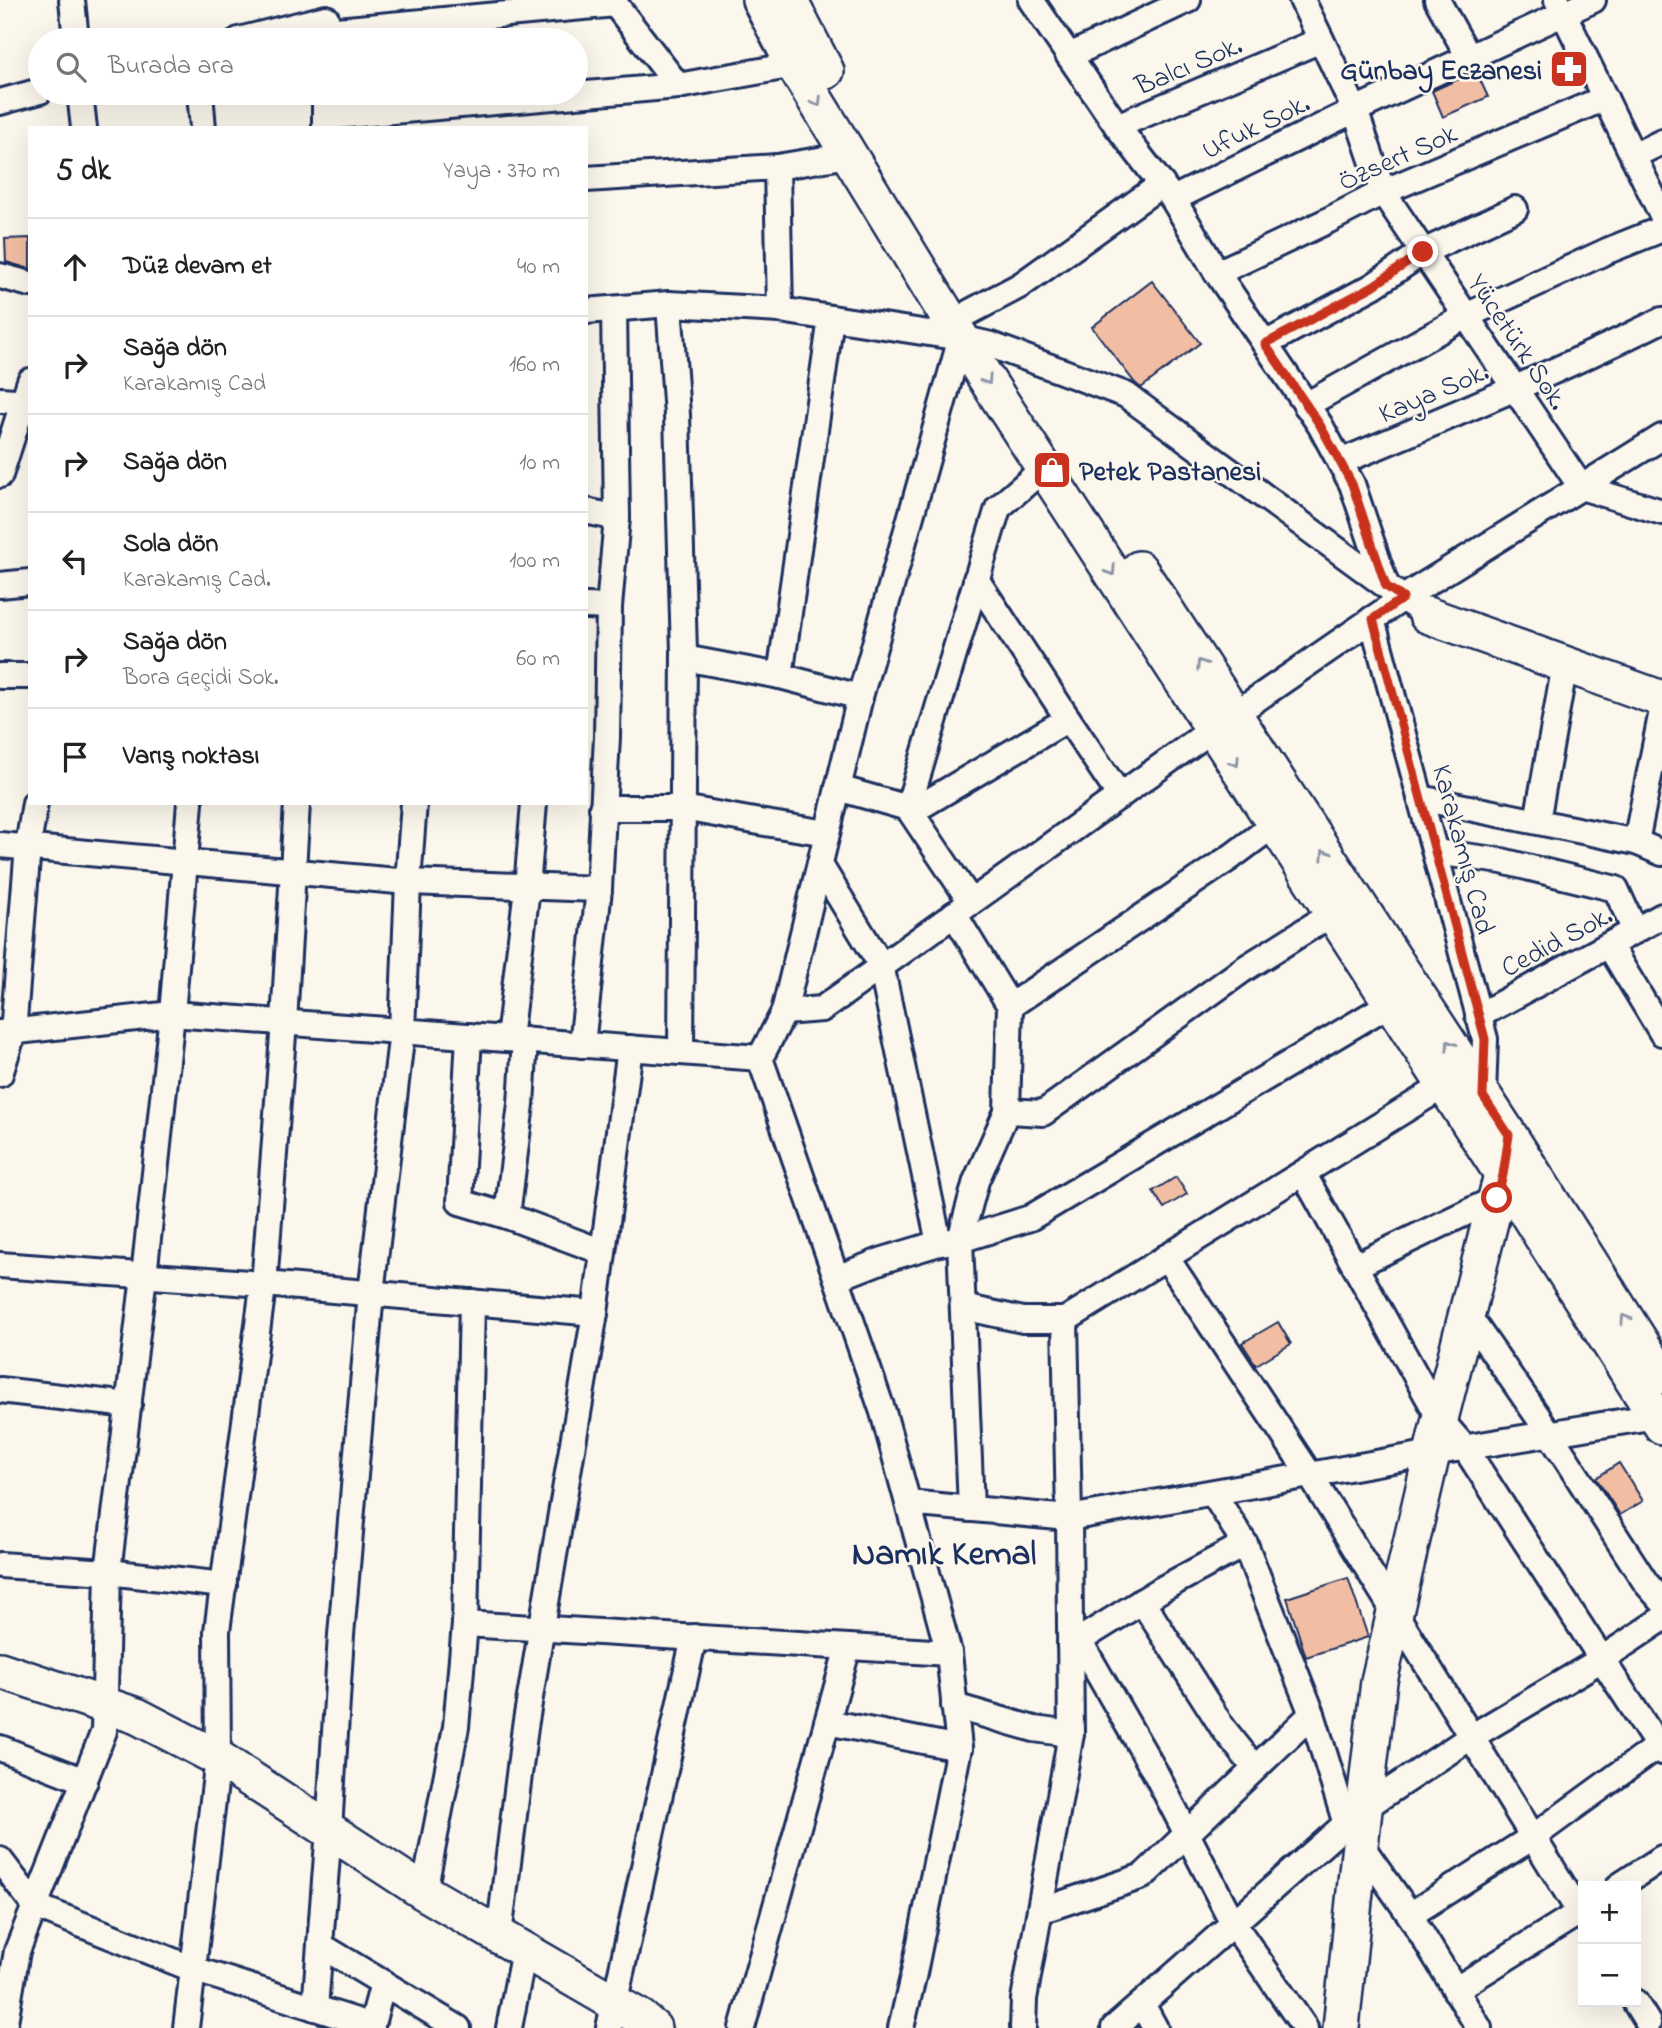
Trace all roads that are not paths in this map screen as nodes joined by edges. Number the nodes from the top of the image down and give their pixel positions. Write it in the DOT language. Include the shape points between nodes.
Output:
graph roads {
  1 [pos="72,0"];
  2 [pos="760,0"];
  3 [pos="789,0"];
  4 [pos="1031,0"];
  5 [pos="1188,0"];
  6 [pos="1302,0"];
  7 [pos="1437,0"];
  8 [pos="1593,0"];
  9 [pos="614,2"];
  10 [pos="1561,6"];
  11 [pos="326,22"];
  12 [pos="75,28"];
  13 [pos="297,28"];
  14 [pos="1321,40"];
  15 [pos="1069,56"];
  16 [pos="1469,57"];
  17 [pos="794,65"];
  18 [pos="678,86"];
  19 [pos="588,93"];
  20 [pos="28,94"];
  21 [pos="1605,98"];
  22 [pos="0,102"];
  23 [pos="81,105"];
  24 [pos="201,105"];
  25 [pos="420,105"];
  26 [pos="1355,110"];
  27 [pos="325,112"];
  28 [pos="84,126"];
  29 [pos="202,126"];
  30 [pos="1117,126"];
  31 [pos="1662,142"];
  32 [pos="849,155"];
  33 [pos="1633,156"];
  34 [pos="777,167"];
  35 [pos="588,179"];
  36 [pos="1167,191"];
  37 [pos="1383,192"];
  38 [pos="1515,209"];
  39 [pos="1662,215"];
  40 [pos="1662,229"];
  41 [pos="1423,252"];
  42 [pos="1217,273"];
  43 [pos="0,276"];
  44 [pos="28,283"];
  45 [pos="669,304"];
  46 [pos="614,309"];
  47 [pos="780,310"];
  48 [pos="588,311"];
  49 [pos="1466,316"];
  50 [pos="831,318"];
  51 [pos="1662,320"];
  52 [pos="974,332"];
  53 [pos="1265,344"];
  54 [pos="1515,390"];
  55 [pos="21,396"];
  56 [pos="1306,405"];
  57 [pos="1662,437"];
  58 [pos="1340,462"];
  59 [pos="1044,468"];
  60 [pos="0,475"];
  61 [pos="1581,488"];
  62 [pos="588,511"];
  63 [pos="1662,512"];
  64 [pos="617,518"];
  65 [pos="976,579"];
  66 [pos="28,582"];
  67 [pos="0,585"];
  68 [pos="1405,600"];
  69 [pos="598,607"];
  70 [pos="1373,619"];
  71 [pos="684,658"];
  72 [pos="1565,664"];
  73 [pos="0,676"];
  74 [pos="28,676"];
  75 [pos="780,676"];
  76 [pos="860,697"];
  77 [pos="1662,699"];
  78 [pos="1662,711"];
  79 [pos="1068,719"];
  80 [pos="1224,722"];
  81 [pos="597,736"];
  82 [pos="838,788"];
  83 [pos="1120,796"];
  84 [pos="1420,798"];
  85 [pos="35,805"];
  86 [pos="190,805"];
  87 [pos="297,805"];
  88 [pos="414,805"];
  89 [pos="534,805"];
  90 [pos="683,807"];
  91 [pos="602,808"];
  92 [pos="910,810"];
  93 [pos="1537,821"];
  94 [pos="1275,824"];
  95 [pos="827,832"];
  96 [pos="1636,842"];
  97 [pos="0,845"];
  98 [pos="28,846"];
  99 [pos="1435,852"];
  100 [pos="1662,853"];
  101 [pos="185,861"];
  102 [pos="820,865"];
  103 [pos="292,871"];
  104 [pos="408,882"];
  105 [pos="527,888"];
  106 [pos="599,889"];
  107 [pos="963,908"];
  108 [pos="1333,913"];
  109 [pos="1662,916"];
  110 [pos="1635,931"];
  111 [pos="1609,945"];
  112 [pos="881,965"];
  113 [pos="1391,1003"];
  114 [pos="1010,1006"];
  115 [pos="784,1012"];
  116 [pos="172,1014"];
  117 [pos="1478,1016"];
  118 [pos="284,1023"];
  119 [pos="402,1031"];
  120 [pos="7,1033"];
  121 [pos="1662,1033"];
  122 [pos="469,1036"];
  123 [pos="517,1040"];
  124 [pos="582,1045"];
  125 [pos="630,1048"];
  126 [pos="681,1052"];
  127 [pos="760,1058"];
  128 [pos="0,1074"];
  129 [pos="1445,1085"];
  130 [pos="1483,1096"];
  131 [pos="1007,1111"];
  132 [pos="1509,1135"];
  133 [pos="1303,1173"];
  134 [pos="1500,1187"];
  135 [pos="507,1216"];
  136 [pos="949,1242"];
  137 [pos="603,1252"];
  138 [pos="1167,1257"];
  139 [pos="0,1265"];
  140 [pos="1355,1266"];
  141 [pos="144,1276"];
  142 [pos="837,1278"];
  143 [pos="264,1284"];
  144 [pos="371,1293"];
  145 [pos="472,1302"];
  146 [pos="963,1307"];
  147 [pos="595,1313"];
  148 [pos="1467,1314"];
  149 [pos="1065,1320"];
  150 [pos="1657,1357"];
  151 [pos="0,1390"];
  152 [pos="129,1405"];
  153 [pos="1440,1419"];
  154 [pos="1659,1421"];
  155 [pos="1550,1434"];
  156 [pos="1449,1451"];
  157 [pos="1310,1475"];
  158 [pos="1213,1493"];
  159 [pos="908,1503"];
  160 [pos="971,1509"];
  161 [pos="1069,1518"];
  162 [pos="1245,1544"];
  163 [pos="0,1564"];
  164 [pos="108,1572"];
  165 [pos="223,1585"];
  166 [pos="1142,1601"];
  167 [pos="1662,1601"];
  168 [pos="1395,1615"];
  169 [pos="1662,1619"];
  170 [pos="465,1624"];
  171 [pos="543,1628"];
  172 [pos="694,1637"];
  173 [pos="1075,1643"];
  174 [pos="848,1647"];
  175 [pos="948,1653"];
  176 [pos="1602,1659"];
  177 [pos="0,1670"];
  178 [pos="105,1705"];
  179 [pos="954,1706"];
  180 [pos="1312,1714"];
  181 [pos="827,1722"];
  182 [pos="1071,1734"];
  183 [pos="1471,1737"];
  184 [pos="1661,1747"];
  185 [pos="0,1748"];
  186 [pos="959,1748"];
  187 [pos="218,1758"];
  188 [pos="1255,1768"];
  189 [pos="85,1782"];
  190 [pos="1357,1825"];
  191 [pos="329,1830"];
  192 [pos="1186,1834"];
  193 [pos="1533,1837"];
  194 [pos="1662,1858"];
  195 [pos="0,1860"];
  196 [pos="1627,1881"];
  197 [pos="424,1892"];
  198 [pos="35,1906"];
  199 [pos="1578,1907"];
  200 [pos="1040,1911"];
  201 [pos="1410,1915"];
  202 [pos="1578,1915"];
  203 [pos="1233,1923"];
  204 [pos="511,1943"];
  205 [pos="320,1945"];
  206 [pos="193,1969"];
  207 [pos="383,1983"];
  208 [pos="1455,1990"];
  209 [pos="1142,2004"];
  210 [pos="1639,2007"];
  211 [pos="315,2008"];
  212 [pos="612,2015"];
  213 [pos="1651,2022"];
  214 [pos="371,2027"];
  215 [pos="4,2028"];
  216 [pos="186,2028"];
  217 [pos="458,2028"];
  218 [pos="509,2028"];
  219 [pos="653,2028"];
  220 [pos="742,2028"];
  221 [pos="901,2028"];
  222 [pos="1023,2028"];
  223 [pos="1114,2028"];
  224 [pos="1155,2028"];
  225 [pos="1305,2028"];
  226 [pos="1341,2028"];
  227 [pos="1479,2028"];
  1 -- 12 [label="street"];
  2 -- 17 [label="main road"];
  3 -- 52 [label="main road" via="813,51 943,270"];
  4 -- 15 [label="street"];
  5 -- 15 [label="street"];
  6 -- 14 [label="street, Yücetürk Sok."];
  7 -- 16 [label="street"];
  8 -- 10 [label="street, Ufuk Sok."];
  9 -- 11 [label="street"];
  9 -- 18 [label="street"];
  10 -- 16 [label="street, Ufuk Sok."];
  10 -- 21 [label="street"];
  11 -- 13 [label="street"];
  14 -- 26 [label="street, Yücetürk Sok."];
  14 -- 30 [label="street, Balcı Sok."];
  15 -- 30 [label="street"];
  16 -- 26 [label="street, Ufuk Sok."];
  17 -- 18 [label="street"];
  17 -- 32 [label="main road, one-way"];
  18 -- 19 [label="street"];
  20 -- 22 [label="street"];
  21 -- 33 [label="street"];
  21 -- 37 [label="street, Özsert Sok"];
  23 -- 28 [label="street"];
  24 -- 29 [label="street"];
  25 -- 27 [label="street"];
  26 -- 36 [label="street, Ufuk Sok."];
  26 -- 37 [label="street, Yücetürk Sok."];
  30 -- 36 [label="street"];
  31 -- 33 [label="street"];
  32 -- 34 [label="street"];
  32 -- 52 [label="main road"];
  33 -- 39 [label="street"];
  34 -- 35 [label="street"];
  34 -- 47 [label="street"];
  36 -- 42 [label="street"];
  36 -- 52 [label="street, Ufuk Sok." via="1021,285"];
  37 -- 41 [label="street, Yücetürk Sok."];
  37 -- 42 [label="street, Özsert Sok"];
  38 -- 41 [label="street"];
  40 -- 49 [label="street"];
  41 -- 49 [label="street, Yücetürk Sok."];
  41 -- 53 [label="street" via="1373,286"];
  42 -- 53 [label="street"];
  43 -- 44 [label="street"];
  45 -- 46 [label="street"];
  45 -- 47 [label="street"];
  45 -- 71 [label="street"];
  46 -- 48 [label="street"];
  46 -- 64 [label="street"];
  47 -- 50 [label="street"];
  49 -- 54 [label="street, Yücetürk Sok."];
  49 -- 56 [label="street"];
  50 -- 52 [label="street"];
  50 -- 75 [label="street"];
  51 -- 54 [label="street, Kaya Sok."];
  52 -- 59 [label="main road, one-way"];
  52 -- 68 [label="street" via="1126,395"];
  52 -- 76 [label="street"];
  80 -- 52 [label="main road, one-way"];
  53 -- 56 [label="street"];
  54 -- 58 [label="street, Kaya Sok."];
  54 -- 61 [label="street, Yücetürk Sok."];
  55 -- 60 [label="street"];
  56 -- 58 [label="street"];
  57 -- 61 [label="street"];
  58 -- 68 [label="street"];
  59 -- 65 [label="street" via="998,508"];
  59 -- 80 [label="main road, one-way"];
  61 -- 63 [label="street"];
  61 -- 68 [label="street"];
  62 -- 64 [label="street"];
  64 -- 69 [label="street"];
  65 -- 79 [label="street"];
  65 -- 92 [label="street"];
  66 -- 67 [label="street"];
  68 -- 70 [label="street"];
  68 -- 72 [label="main road"];
  69 -- 81 [label="street"];
  70 -- 80 [label="street"];
  70 -- 84 [label="street, Karakamış Cad"];
  71 -- 75 [label="street"];
  71 -- 90 [label="street"];
  72 -- 77 [label="main road"];
  72 -- 93 [label="street"];
  73 -- 74 [label="street"];
  75 -- 76 [label="street"];
  76 -- 82 [label="street"];
  78 -- 96 [label="street"];
  79 -- 83 [label="street"];
  79 -- 92 [label="street"];
  80 -- 83 [label="street"];
  80 -- 94 [label="main road, one-way"];
  130 -- 80 [label="main road, one-way"];
  81 -- 91 [label="street"];
  82 -- 92 [label="street"];
  82 -- 95 [label="street"];
  83 -- 107 [label="street"];
  84 -- 93 [label="street"];
  84 -- 99 [label="street, Karakamış Cad"];
  85 -- 98 [label="street"];
  86 -- 101 [label="street"];
  87 -- 103 [label="street"];
  88 -- 104 [label="street"];
  89 -- 105 [label="street"];
  90 -- 91 [label="street"];
  90 -- 95 [label="street"];
  90 -- 126 [label="street"];
  91 -- 106 [label="street"];
  92 -- 107 [label="street"];
  93 -- 96 [label="street"];
  94 -- 108 [label="main road"];
  94 -- 114 [label="street"];
  95 -- 102 [label="street"];
  96 -- 100 [label="street"];
  97 -- 98 [label="street"];
  98 -- 101 [label="street"];
  98 -- 120 [label="street"];
  99 -- 110 [label="street" via="1502,861 1616,889"];
  99 -- 117 [label="street, Karakamış Cad"];
  101 -- 103 [label="street"];
  101 -- 116 [label="street"];
  102 -- 112 [label="street"];
  102 -- 115 [label="street"];
  103 -- 104 [label="street"];
  103 -- 118 [label="street"];
  104 -- 105 [label="street"];
  104 -- 119 [label="street"];
  105 -- 106 [label="street"];
  105 -- 123 [label="street"];
  106 -- 124 [label="street"];
  107 -- 112 [label="street"];
  107 -- 114 [label="street"];
  108 -- 113 [label="main road"];
  108 -- 131 [label="street" via="1244,969 1043,1113"];
  109 -- 110 [label="street, Cedid Sok."];
  110 -- 111 [label="street, Cedid Sok."];
  111 -- 117 [label="street, Cedid Sok."];
  111 -- 121 [label="street"];
  112 -- 115 [label="street" via="822,1009"];
  112 -- 136 [label="street"];
  113 -- 129 [label="main road"];
  113 -- 136 [label="street" via="1030,1219"];
  114 -- 131 [label="street"];
  115 -- 127 [label="street"];
  116 -- 118 [label="street"];
  116 -- 120 [label="street"];
  116 -- 141 [label="street"];
  117 -- 130 [label="street, Karakamış Cad" via="1485,1039"];
  118 -- 119 [label="street"];
  118 -- 143 [label="street"];
  119 -- 122 [label="street"];
  119 -- 144 [label="street"];
  120 -- 128 [label="street"];
  122 -- 123 [label="street"];
  122 -- 135 [label="street" via="460,1202"];
  123 -- 124 [label="street"];
  123 -- 135 [label="street" via="521,1104"];
  124 -- 125 [label="street"];
  125 -- 126 [label="street"];
  125 -- 137 [label="street"];
  126 -- 127 [label="street"];
  127 -- 142 [label="street"];
  129 -- 133 [label="street"];
  129 -- 134 [label="main road"];
  130 -- 132 [label="main road"];
  131 -- 136 [label="street"];
  132 -- 134 [label="main road"];
  150 -- 132 [label="main road, one-way"];
  133 -- 138 [label="street"];
  133 -- 140 [label="street"];
  134 -- 140 [label="street"];
  134 -- 148 [label="main road"];
  134 -- 154 [label="main road"];
  135 -- 137 [label="street"];
  136 -- 142 [label="street"];
  136 -- 146 [label="street"];
  137 -- 147 [label="street"];
  138 -- 149 [label="street"];
  138 -- 157 [label="street"];
  139 -- 141 [label="street"];
  140 -- 153 [label="street"];
  141 -- 143 [label="street"];
  141 -- 152 [label="street"];
  142 -- 159 [label="street" via="883,1412"];
  143 -- 144 [label="street"];
  143 -- 165 [label="street"];
  144 -- 145 [label="street"];
  144 -- 191 [label="street"];
  145 -- 147 [label="street"];
  145 -- 170 [label="street"];
  146 -- 149 [label="street" via="1023,1320"];
  146 -- 160 [label="street"];
  147 -- 171 [label="street"];
  148 -- 153 [label="main road"];
  148 -- 155 [label="street"];
  149 -- 161 [label="street"];
  151 -- 152 [label="street"];
  152 -- 164 [label="street"];
  153 -- 156 [label="main road"];
  154 -- 155 [label="street"];
  155 -- 156 [label="street"];
  155 -- 167 [label="street"];
  156 -- 157 [label="street"];
  156 -- 168 [label="main road"];
  156 -- 176 [label="street"];
  157 -- 158 [label="street"];
  157 -- 168 [label="street"];
  158 -- 161 [label="street"];
  158 -- 162 [label="street"];
  159 -- 160 [label="street"];
  159 -- 175 [label="street"];
  160 -- 161 [label="street"];
  161 -- 173 [label="street"];
  162 -- 166 [label="street"];
  162 -- 180 [label="street"];
  163 -- 164 [label="street"];
  164 -- 165 [label="street"];
  164 -- 178 [label="street"];
  165 -- 187 [label="street" via="217,1631"];
  166 -- 173 [label="street"];
  166 -- 188 [label="street" via="1223,1728"];
  168 -- 183 [label="street"];
  168 -- 190 [label="main road"];
  169 -- 176 [label="street"];
  170 -- 171 [label="street"];
  170 -- 197 [label="street" via="456,1727"];
  171 -- 172 [label="street"];
  171 -- 204 [label="street" via="526,1727"];
  172 -- 174 [label="street"];
  172 -- 212 [label="street"];
  173 -- 182 [label="street"];
  173 -- 192 [label="street" via="1155,1772"];
  174 -- 175 [label="street"];
  174 -- 181 [label="street"];
  175 -- 179 [label="street"];
  176 -- 183 [label="street"];
  176 -- 184 [label="street"];
  177 -- 178 [label="main road"];
  178 -- 187 [label="main road" via="137,1716"];
  178 -- 189 [label="street" via="104,1731"];
  179 -- 182 [label="street" via="1034,1729"];
  179 -- 186 [label="street"];
  180 -- 188 [label="street"];
  180 -- 190 [label="street"];
  181 -- 186 [label="street"];
  181 -- 220 [label="street"];
  182 -- 200 [label="street"];
  183 -- 190 [label="street"];
  183 -- 193 [label="street"];
  184 -- 193 [label="street"];
  185 -- 189 [label="street"];
  186 -- 221 [label="street"];
  187 -- 191 [label="main road"];
  187 -- 206 [label="street"];
  188 -- 192 [label="street"];
  189 -- 198 [label="street"];
  190 -- 201 [label="street"];
  190 -- 203 [label="street"];
  190 -- 226 [label="main road"];
  191 -- 197 [label="main road"];
  191 -- 205 [label="street"];
  192 -- 200 [label="street" via="1143,1876"];
  192 -- 203 [label="street"];
  193 -- 199 [label="street"];
  193 -- 201 [label="street"];
  194 -- 196 [label="street"];
  195 -- 198 [label="street"];
  197 -- 204 [label="main road"];
  198 -- 206 [label="street"];
  198 -- 215 [label="street" via="17,1951"];
  200 -- 222 [label="street"];
  201 -- 208 [label="street"];
  202 -- 208 [label="street"];
  203 -- 209 [label="street"];
  203 -- 225 [label="street"];
  204 -- 212 [label="main road"];
  204 -- 218 [label="street"];
  205 -- 207 [label="street"];
  205 -- 211 [label="street"];
  206 -- 211 [label="street"];
  206 -- 216 [label="street"];
  207 -- 214 [label="street"];
  207 -- 217 [label="street"];
  208 -- 227 [label="street"];
  209 -- 223 [label="street"];
  209 -- 224 [label="street"];
  210 -- 213 [label="street"];
  211 -- 214 [label="street"];
  212 -- 219 [label="main road" via="642,2018"];
}
